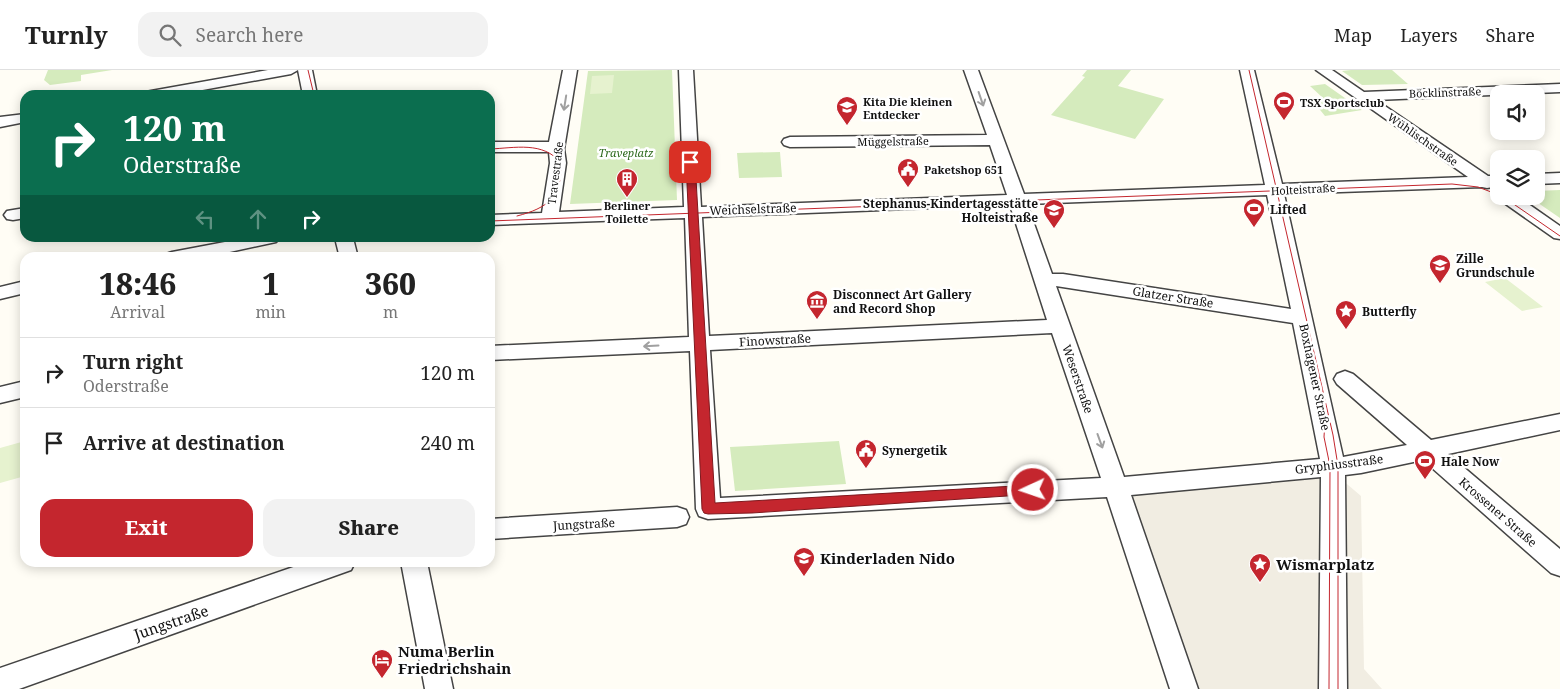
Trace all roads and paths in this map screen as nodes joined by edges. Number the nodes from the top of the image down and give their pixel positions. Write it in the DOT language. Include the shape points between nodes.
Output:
graph roads {
  1 [pos="291,70"];
  2 [pos="305,70"];
  3 [pos="570,70"];
  4 [pos="686,70"];
  5 [pos="971,70"];
  6 [pos="1247,70"];
  7 [pos="1323,70"];
  8 [pos="1560,88"];
  9 [pos="179,90"];
  10 [pos="309,90"];
  11 [pos="1360,96"];
  12 [pos="20,119"];
  13 [pos="0,122"];
  14 [pos="995,140"];
  15 [pos="790,142"];
  16 [pos="495,147"];
  17 [pos="556,149"];
  18 [pos="1560,178"];
  19 [pos="1545,179"];
  20 [pos="1490,180"];
  21 [pos="1490,181"];
  22 [pos="1275,190"];
  23 [pos="1017,199"];
  24 [pos="1519,205"];
  25 [pos="693,211"];
  26 [pos="550,218"];
  27 [pos="495,220"];
  28 [pos="1560,234"];
  29 [pos="250,242"];
  30 [pos="201,252"];
  31 [pos="1044,280"];
  32 [pos="20,289"];
  33 [pos="0,293"];
  34 [pos="1302,318"];
  35 [pos="1059,326"];
  36 [pos="700,344"];
  37 [pos="495,353"];
  38 [pos="1345,379"];
  39 [pos="20,390"];
  40 [pos="0,395"];
  41 [pos="1560,422"];
  42 [pos="1427,450"];
  43 [pos="1333,466"];
  44 [pos="1115,487"];
  45 [pos="677,518"];
  46 [pos="495,528"];
  47 [pos="1560,566"];
  48 [pos="328,567"];
  49 [pos="415,567"];
  50 [pos="0,682"];
  51 [pos="439,689"];
  52 [pos="1184,689"];
  53 [pos="1333,689"];
  1 -- 9 [label="street"];
  2 -- 10 [label="street"];
  3 -- 17 [label="street, Travestraße, one-way"];
  4 -- 25 [label="street"];
  5 -- 14 [label="street, Weserstraße, one-way"];
  6 -- 22 [label="street, Boxhagener Straße"];
  7 -- 11 [label="street, Wühlischstraße"];
  8 -- 11 [label="street, Böcklinstraße"];
  11 -- 20 [label="street, Wühlischstraße"];
  12 -- 13 [label="street"];
  14 -- 15 [label="street, Müggelstraße"];
  14 -- 23 [label="street, Weserstraße"];
  16 -- 17 [label="street" via="544,146"];
  17 -- 26 [label="street, Travestraße" via="558,163"];
  18 -- 19 [label="street"];
  21 -- 22 [label="street, Holteistraße"];
  22 -- 23 [label="street, Holteistraße"];
  22 -- 34 [label="street, Boxhagener Straße"];
  23 -- 25 [label="street, Weichselstraße"];
  23 -- 31 [label="street, Weserstraße"];
  24 -- 28 [label="street"];
  25 -- 26 [label="street, Weichselstraße"];
  25 -- 36 [label="street"];
  26 -- 27 [label="street, Weichselstraße"];
  29 -- 30 [label="street"];
  31 -- 34 [label="street, Glatzer Straße" via="1063,280"];
  31 -- 35 [label="street, Weserstraße"];
  32 -- 33 [label="street"];
  34 -- 43 [label="street, Boxhagener Straße"];
  35 -- 36 [label="street, Finowstraße"];
  35 -- 44 [label="street, Weserstraße, one-way"];
  36 -- 37 [label="street, Finowstraße, one-way"];
  36 -- 44 [label="street" via="708,509"];
  38 -- 42 [label="street, Krossener Straße"];
  39 -- 40 [label="street"];
  41 -- 42 [label="street, Gryphiusstraße"];
  42 -- 43 [label="street, Gryphiusstraße" via="1361,464"];
  42 -- 47 [label="street, Krossener Straße"];
  43 -- 44 [label="street, Gryphiusstraße"];
  43 -- 53 [label="street, Boxhagener Straße"];
  44 -- 52 [label="street, Weserstraße"];
  45 -- 46 [label="street, Jungstraße"];
  48 -- 50 [label="street, Jungstraße"];
  49 -- 51 [label="street"];
}
